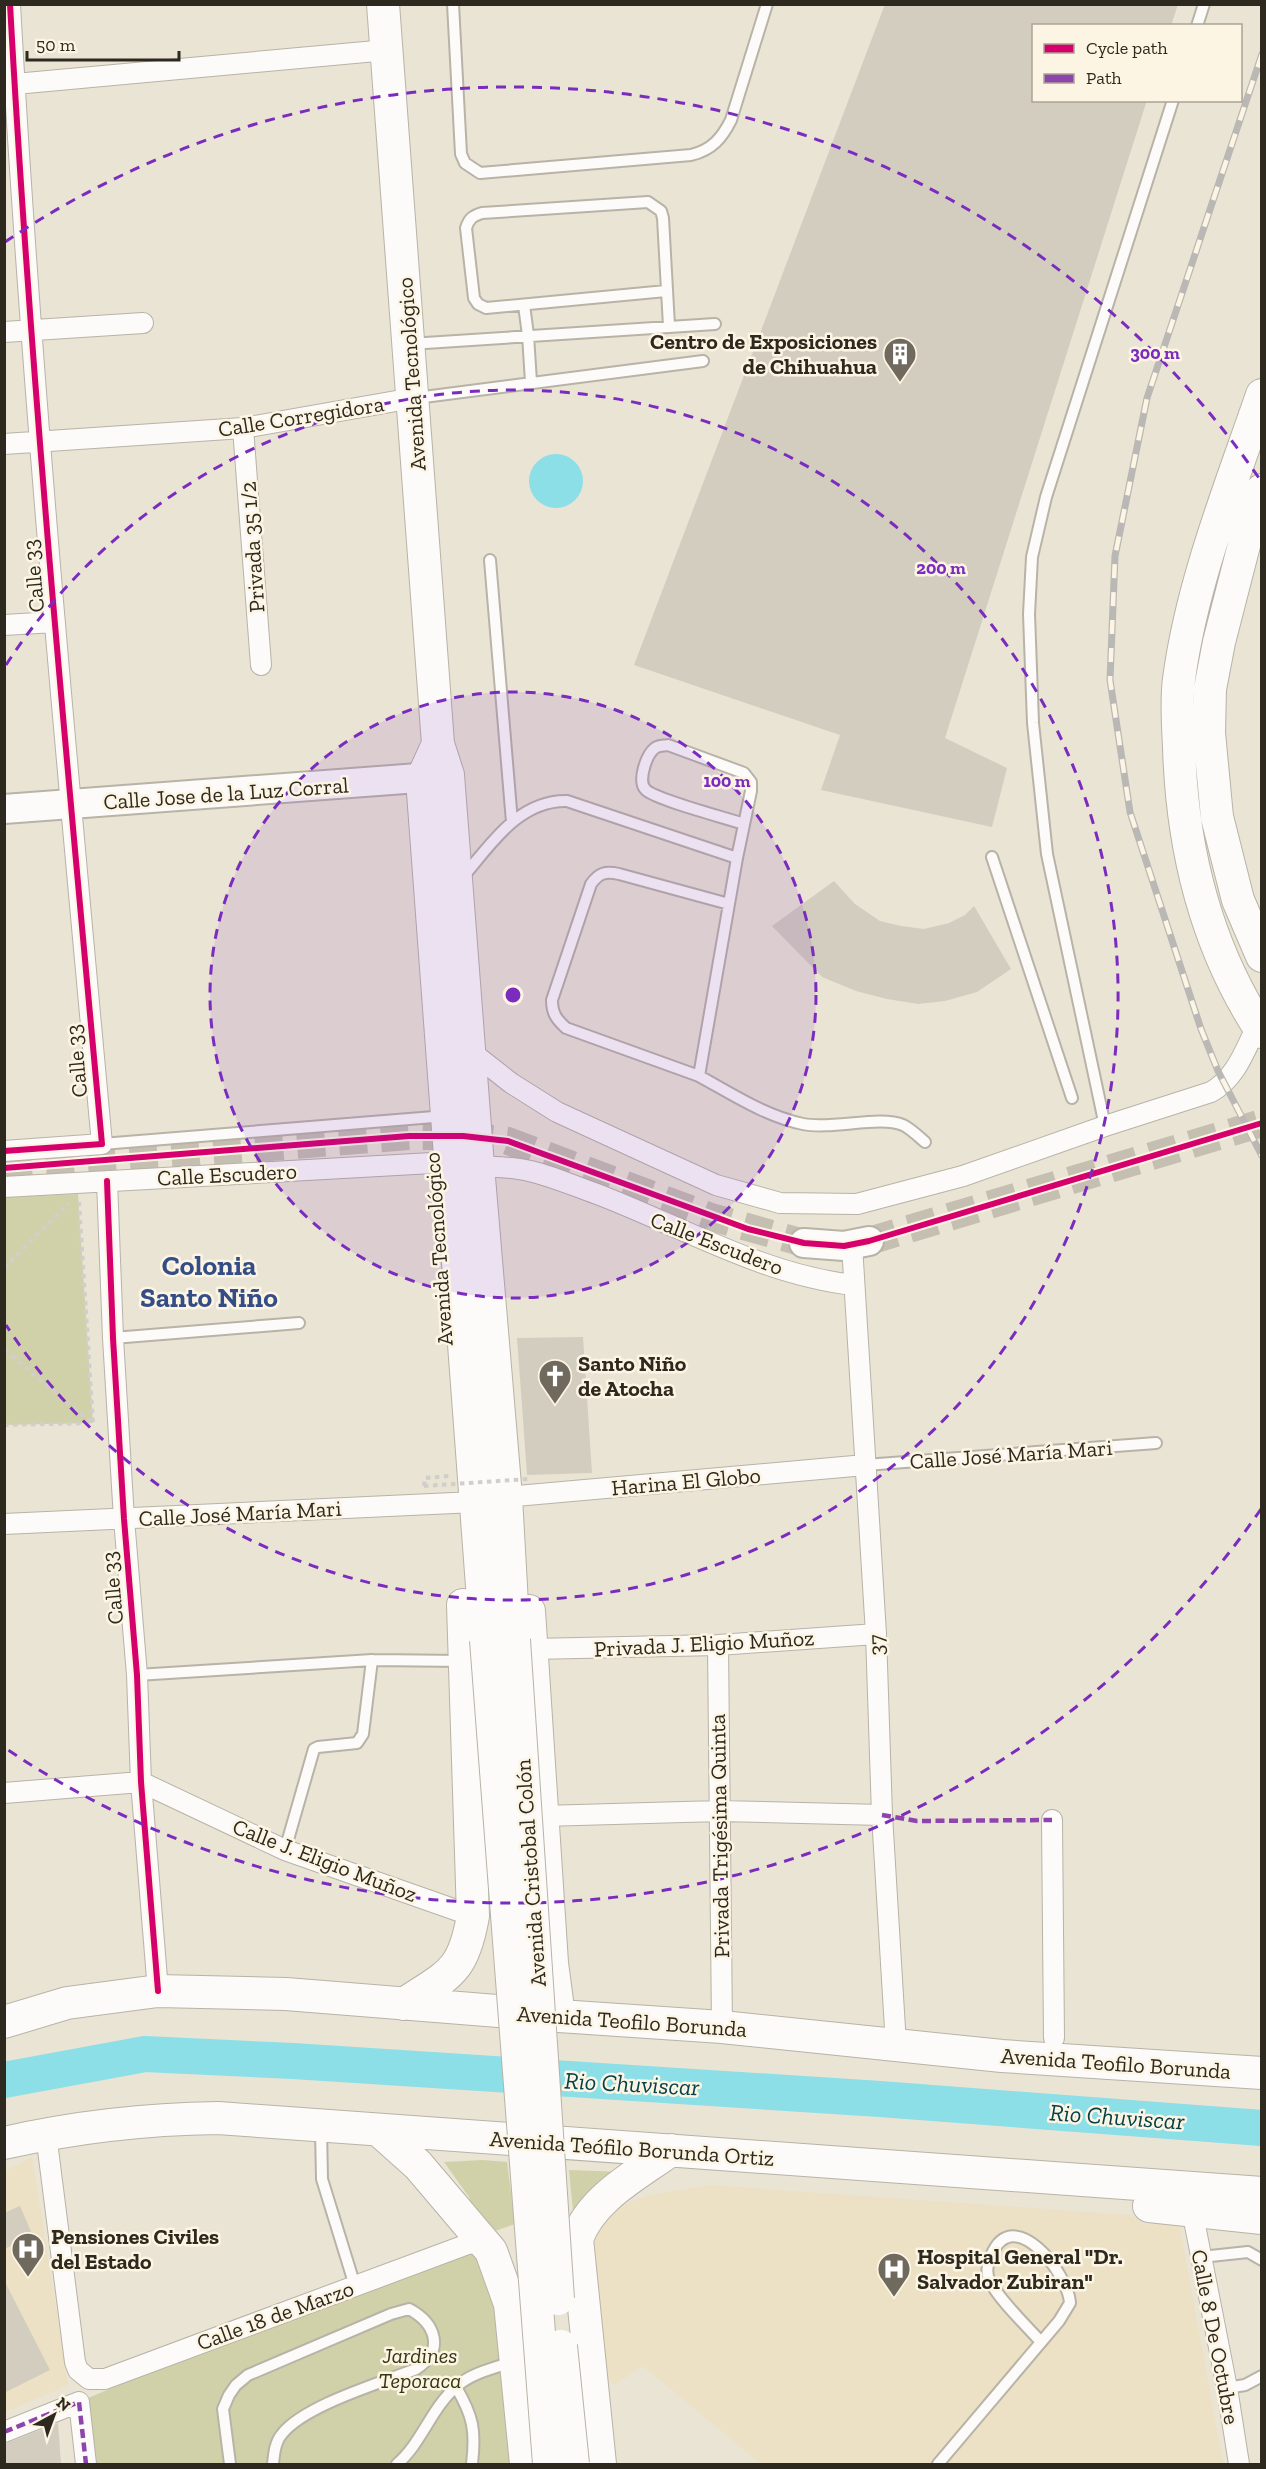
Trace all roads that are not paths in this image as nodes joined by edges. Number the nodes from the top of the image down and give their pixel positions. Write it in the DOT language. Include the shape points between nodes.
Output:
graph roads {
  1 [pos="10,4"];
  2 [pos="384,4"];
  3 [pos="453,4"];
  4 [pos="767,4"];
  5 [pos="1204,4"];
  6 [pos="1198,24"];
  7 [pos="387,50"];
  8 [pos="10,85"];
  9 [pos="1172,102"];
  10 [pos="666,291"];
  11 [pos="524,305"];
  12 [pos="143,323"];
  13 [pos="716,324"];
  14 [pos="669,326"];
  15 [pos="31,330"];
  16 [pos="4,332"];
  17 [pos="528,335"];
  18 [pos="409,344"];
  19 [pos="703,361"];
  20 [pos="531,382"];
  21 [pos="1262,395"];
  22 [pos="413,398"];
  23 [pos="243,428"];
  24 [pos="40,442"];
  25 [pos="4,444"];
  26 [pos="1262,490"];
  27 [pos="1253,548"];
  28 [pos="490,560"];
  29 [pos="55,622"];
  30 [pos="4,625"];
  31 [pos="261,665"];
  32 [pos="435,777"];
  33 [pos="70,804"];
  34 [pos="4,808"];
  35 [pos="512,822"];
  36 [pos="744,824"];
  37 [pos="992,857"];
  38 [pos="737,858"];
  39 [pos="444,898"];
  40 [pos="729,904"];
  41 [pos="1262,956"];
  42 [pos="1259,1029"];
  43 [pos="469,1050"];
  44 [pos="699,1076"];
  45 [pos="1072,1098"];
  46 [pos="447,1116"];
  47 [pos="1105,1126"];
  48 [pos="925,1142"];
  49 [pos="102,1144"];
  50 [pos="4,1151"];
  51 [pos="464,1164"];
  52 [pos="107,1181"];
  53 [pos="4,1187"];
  54 [pos="804,1243"];
  55 [pos="860,1243"];
  56 [pos="854,1285"];
  57 [pos="299,1323"];
  58 [pos="112,1338"];
  59 [pos="1156,1443"];
  60 [pos="865,1465"];
  61 [pos="499,1503"];
  62 [pos="124,1519"];
  63 [pos="4,1524"];
  64 [pos="876,1634"];
  65 [pos="718,1645"];
  66 [pos="499,1648"];
  67 [pos="372,1660"];
  68 [pos="137,1675"];
  69 [pos="141,1782"];
  70 [pos="4,1793"];
  71 [pos="718,1811"];
  72 [pos="882,1815"];
  73 [pos="543,1816"];
  74 [pos="1052,1820"];
  75 [pos="285,1850"];
  76 [pos="473,1916"];
  77 [pos="158,1991"];
  78 [pos="404,2004"];
  79 [pos="559,2016"];
  80 [pos="4,2022"];
  81 [pos="722,2026"];
  82 [pos="1054,2038"];
  83 [pos="896,2045"];
  84 [pos="945,2050"];
  85 [pos="1262,2056"];
  86 [pos="1262,2073"];
  87 [pos="321,2125"];
  88 [pos="380,2131"];
  89 [pos="46,2134"];
  90 [pos="4,2143"];
  91 [pos="671,2150"];
  92 [pos="1032,2178"];
  93 [pos="1262,2193"];
  94 [pos="1192,2210"];
  95 [pos="1262,2218"];
  96 [pos="484,2242"];
  97 [pos="1201,2257"];
  98 [pos="1262,2260"];
  99 [pos="355,2286"];
  100 [pos="1041,2342"];
  101 [pos="516,2361"];
  102 [pos="1262,2376"];
  103 [pos="456,2387"];
  104 [pos="1227,2388"];
  105 [pos="4,2432"];
  106 [pos="86,2464"];
  107 [pos="230,2464"];
  108 [pos="273,2464"];
  109 [pos="397,2464"];
  110 [pos="472,2464"];
  111 [pos="526,2464"];
  112 [pos="549,2464"];
  113 [pos="573,2464"];
  114 [pos="600,2464"];
  115 [pos="938,2464"];
  116 [pos="1239,2464"];
  1 -- 8 [label="street, Calle 33"];
  2 -- 7 [label="main road, Avenida Tecnológico"];
  3 -- 4 [label="lane" via="461,154 465,163 480,173 691,155 709,149 731,120"];
  5 -- 6 [label="lane"];
  7 -- 8 [label="street"];
  7 -- 18 [label="main road, Avenida Tecnológico"];
  8 -- 15 [label="street, Calle 33"];
  9 -- 47 [label="lane" via="1046,497 1032,557 1029,614 1033,723 1047,854"];
  10 -- 11 [label="lane"];
  10 -- 11 [label="lane" via="663,218 661,211 648,202 474,215 466,228 474,298 486,308"];
  10 -- 14 [label="lane"];
  11 -- 17 [label="lane"];
  12 -- 15 [label="street"];
  13 -- 14 [label="lane"];
  14 -- 17 [label="lane"];
  15 -- 16 [label="street"];
  15 -- 24 [label="street, Calle 33"];
  17 -- 18 [label="lane"];
  17 -- 20 [label="lane"];
  18 -- 22 [label="main road, Avenida Tecnológico"];
  19 -- 20 [label="lane, Calle Corregidora"];
  20 -- 22 [label="lane, Calle Corregidora"];
  21 -- 42 [label="main road" via="1216,525 1200,587 1182,658 1178,722 1188,850 1206,920"];
  22 -- 23 [label="street, Calle Corregidora"];
  22 -- 32 [label="main road, Avenida Tecnológico" via="438,744"];
  23 -- 24 [label="street, Calle Corregidora"];
  23 -- 31 [label="street, Privada 35 1/2"];
  24 -- 25 [label="street, Calle Corregidora"];
  24 -- 29 [label="street, Calle 33"];
  26 -- 27 [label="main road"];
  27 -- 41 [label="main road" via="1210,689 1209,733 1217,817 1238,900"];
  28 -- 35 [label="lane"];
  29 -- 30 [label="street"];
  29 -- 33 [label="street, Calle 33"];
  32 -- 33 [label="main road, Calle Jose de la Luz Corral"];
  32 -- 39 [label="main road, Avenida Tecnológico"];
  33 -- 34 [label="main road, Calle Jose de la Luz Corral"];
  33 -- 49 [label="street, Calle 33"];
  35 -- 38 [label="lane" via="543,802 567,801"];
  35 -- 39 [label="lane"];
  36 -- 36 [label="lane" via="752,791 744,772 668,745 653,749 641,781 649,793"];
  36 -- 38 [label="lane"];
  37 -- 45 [label="lane"];
  38 -- 40 [label="lane"];
  39 -- 43 [label="main road, Avenida Tecnológico"];
  39 -- 46 [label="main road, Avenida Tecnológico"];
  40 -- 44 [label="lane"];
  40 -- 44 [label="lane" via="606,871 591,884 552,1000 556,1019 566,1028"];
  42 -- 47 [label="street" via="1224,1084 1211,1092"];
  43 -- 47 [label="street" via="511,1083 558,1112 716,1185 780,1203 857,1204 963,1176"];
  43 -- 51 [label="main road, Avenida Tecnológico"];
  44 -- 48 [label="lane" via="788,1121 820,1126 894,1122 909,1128"];
  46 -- 49 [label="lane"];
  46 -- 51 [label="main road, Avenida Tecnológico"];
  49 -- 50 [label="street"];
  51 -- 52 [label="street, Calle Escudero"];
  51 -- 56 [label="street, Calle Escudero" via="519,1169 553,1178 744,1256 828,1282"];
  51 -- 61 [label="main road, Avenida Tecnológico"];
  52 -- 53 [label="street, Calle Escudero"];
  52 -- 58 [label="street, Calle 33"];
  54 -- 55 [label="main road, Calle Escudero"];
  55 -- 56 [label="street, 37"];
  56 -- 60 [label="street, 37"];
  57 -- 58 [label="lane"];
  58 -- 62 [label="street, Calle 33"];
  59 -- 60 [label="lane, Calle José María Mari"];
  60 -- 61 [label="street, Harina El Globo"];
  60 -- 64 [label="street, 37"];
  61 -- 62 [label="street, Calle José María Mari"];
  61 -- 66 [label="main road, Avenida Cristobal Colón"];
  61 -- 66 [label="main road" via="521,1542 525,1558"];
  62 -- 63 [label="street, Calle José María Mari"];
  62 -- 68 [label="street, Calle 33"];
  64 -- 65 [label="street, Privada J. Eligio Muñoz"];
  64 -- 72 [label="street, 37"];
  65 -- 66 [label="street, Privada J. Eligio Muñoz"];
  65 -- 71 [label="street, Privada Trigésima Quinta"];
  66 -- 67 [label="lane"];
  66 -- 73 [label="main road"];
  66 -- 76 [label="main road"];
  66 -- 112 [label="main road, Avenida Cristobal Colón, bridge"];
  66 -- 113 [label="main road, Avenida Cristobal Colón, bridge"];
  67 -- 68 [label="lane"];
  67 -- 75 [label="lane" via="363,1734 357,1743 314,1749"];
  68 -- 69 [label="street, Calle 33"];
  69 -- 70 [label="street, Calle J. Eligio Muñoz"];
  69 -- 75 [label="street, Calle J. Eligio Muñoz"];
  69 -- 77 [label="street, Calle 33"];
  71 -- 72 [label="street"];
  71 -- 73 [label="street"];
  71 -- 81 [label="street, Privada Trigésima Quinta"];
  72 -- 83 [label="street, 37"];
  73 -- 79 [label="main road"];
  74 -- 82 [label="street"];
  75 -- 76 [label="street, Calle J. Eligio Muñoz"];
  76 -- 78 [label="main road" via="460,1962 454,1970"];
  77 -- 78 [label="main road, Avenida Teofilo Borunda" via="286,1994"];
  77 -- 80 [label="main road, Avenida Teofilo Borunda" via="67,2003"];
  78 -- 79 [label="main road, Avenida Teofilo Borunda"];
  79 -- 81 [label="main road, Avenida Teofilo Borunda"];
  81 -- 83 [label="main road, Avenida Teofilo Borunda"];
  82 -- 84 [label="main road" via="983,2038"];
  82 -- 85 [label="main road"];
  83 -- 84 [label="main road, Avenida Teofilo Borunda"];
  84 -- 86 [label="main road, Avenida Teofilo Borunda"];
  87 -- 88 [label="main road, Avenida Teófilo Borunda Ortiz"];
  87 -- 89 [label="main road, Avenida Teófilo Borunda Ortiz" via="170,2119"];
  87 -- 99 [label="lane" via="322,2179"];
  88 -- 91 [label="main road, Avenida Teófilo Borunda Ortiz"];
  88 -- 96 [label="main road" via="418,2165"];
  89 -- 90 [label="main road, Avenida Teófilo Borunda Ortiz"];
  89 -- 99 [label="street, Calle 18 de Marzo" via="75,2362 84,2377 105,2379"];
  91 -- 92 [label="main road, Avenida Teófilo Borunda Ortiz"];
  91 -- 114 [label="main road" via="598,2206 588,2216 577,2239"];
  92 -- 93 [label="main road, Avenida Teófilo Borunda Ortiz"];
  92 -- 94 [label="main road" via="1077,2195 1117,2204"];
  94 -- 95 [label="main road"];
  94 -- 97 [label="street, Calle 8 De Octubre"];
  96 -- 99 [label="street, Calle 18 de Marzo" via="468,2244"];
  96 -- 101 [label="main road" via="510,2304"];
  97 -- 98 [label="lane" via="1248,2252"];
  97 -- 104 [label="street, Calle 8 De Octubre"];
  100 -- 100 [label="lane" via="1068,2308 1070,2297 1046,2255 1032,2241 1009,2237 994,2248 987,2268 990,2281"];
  100 -- 115 [label="lane"];
  101 -- 103 [label="lane" via="479,2373"];
  101 -- 111 [label="main road"];
  102 -- 104 [label="lane"];
  103 -- 109 [label="lane"];
  103 -- 110 [label="lane" via="473,2421"];
  104 -- 116 [label="street, Calle 8 De Octubre"];
  105 -- 106 [label="street" via="79,2402"];
  107 -- 108 [label="lane" via="224,2409 229,2395 248,2375 391,2314 409,2309 422,2316 435,2344 426,2363 295,2420 274,2449"];
}
